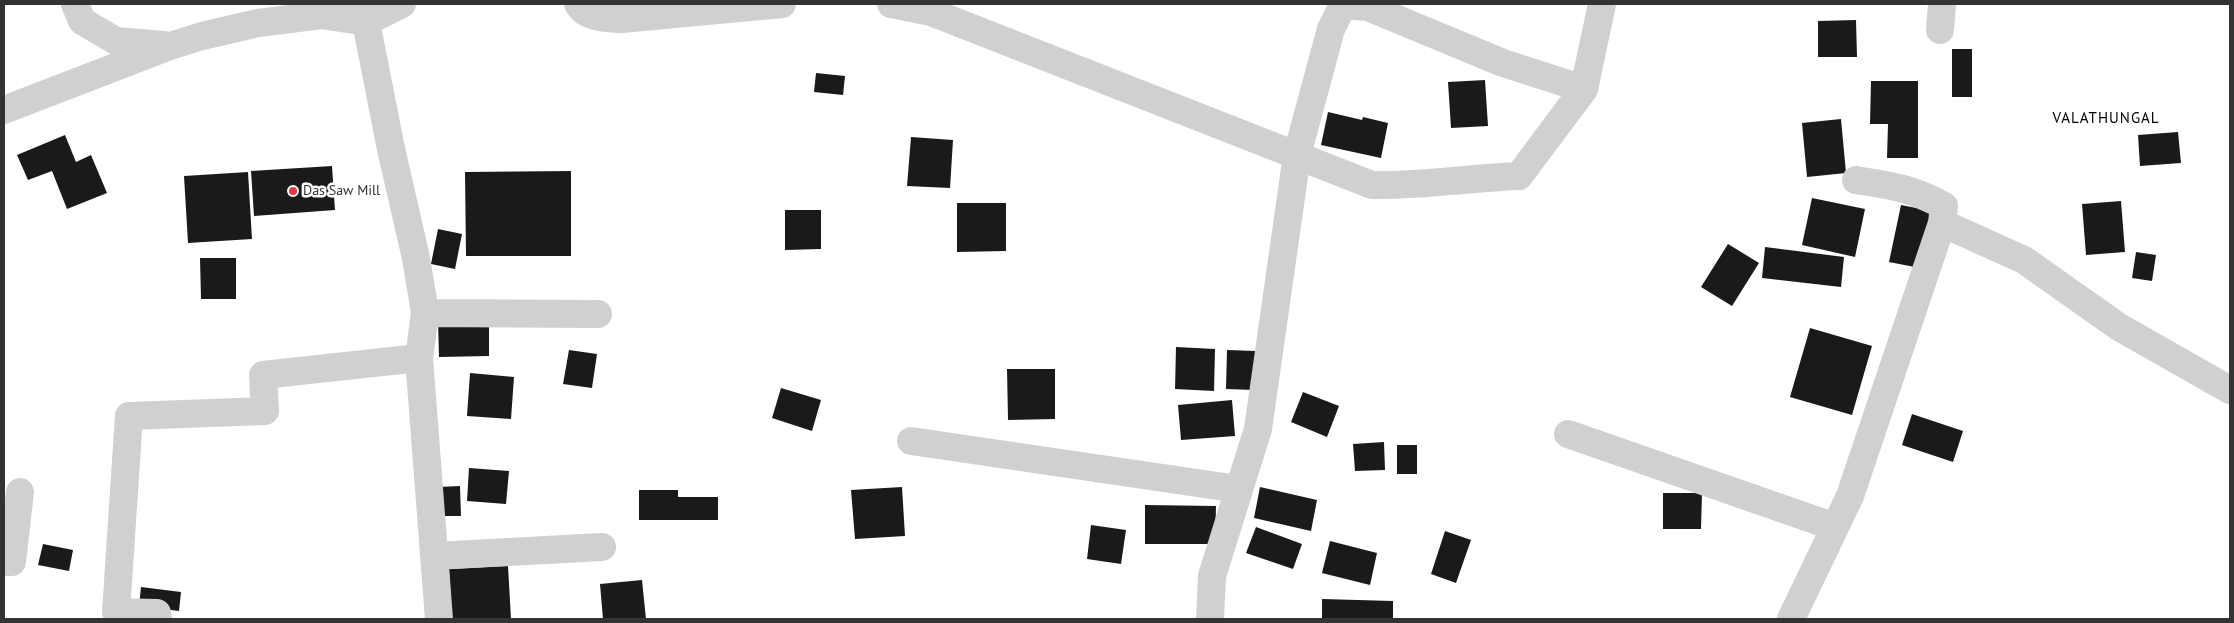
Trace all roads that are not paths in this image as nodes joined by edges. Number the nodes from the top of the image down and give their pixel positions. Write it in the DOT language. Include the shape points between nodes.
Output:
graph roads {
  1 [pos="402,4"];
  2 [pos="578,4"];
  3 [pos="782,4"];
  4 [pos="891,4"];
  5 [pos="1602,4"];
  6 [pos="1942,4"];
  7 [pos="79,12"];
  8 [pos="363,13"];
  9 [pos="1940,30"];
  10 [pos="170,46"];
  11 [pos="107,70"];
  12 [pos="1584,89"];
  13 [pos="4,110"];
  14 [pos="1297,155"];
  15 [pos="1856,180"];
  16 [pos="1942,222"];
  17 [pos="425,313"];
  18 [pos="598,314"];
  19 [pos="419,358"];
  20 [pos="2230,390"];
  21 [pos="1568,434"];
  22 [pos="911,441"];
  23 [pos="1238,489"];
  24 [pos="20,492"];
  25 [pos="1835,527"];
  26 [pos="602,548"];
  27 [pos="434,556"];
  28 [pos="4,562"];
  29 [pos="158,619"];
  30 [pos="439,619"];
  31 [pos="1210,619"];
  32 [pos="1791,619"];
  1 -- 8 [label="street"];
  2 -- 3 [label="street" via="596,17 622,19"];
  4 -- 14 [label="street" via="931,12"];
  5 -- 12 [label="street"];
  6 -- 9 [label="street"];
  7 -- 10 [label="street" via="116,41"];
  7 -- 11 [label="street"];
  8 -- 10 [label="street" via="258,23"];
  8 -- 17 [label="street"];
  10 -- 11 [label="street"];
  11 -- 13 [label="street"];
  12 -- 14 [label="street" via="1519,176 1444,180 1405,186 1372,185"];
  12 -- 14 [label="street" via="1503,63 1368,7 1343,5 1331,29"];
  14 -- 23 [label="street" via="1258,429"];
  15 -- 16 [label="street" via="1907,188 1933,200 1944,206"];
  16 -- 20 [label="street" via="2024,260 2119,327"];
  16 -- 25 [label="street" via="1850,496"];
  17 -- 18 [label="street"];
  17 -- 19 [label="street"];
  19 -- 27 [label="street"];
  19 -- 29 [label="street" via="263,375 265,411 128,416 116,612 158,613"];
  21 -- 25 [label="street"];
  22 -- 23 [label="street"];
  23 -- 31 [label="street" via="1212,576"];
  24 -- 28 [label="street" via="12,562"];
  25 -- 32 [label="street"];
  26 -- 27 [label="street"];
  27 -- 30 [label="street"];
}
